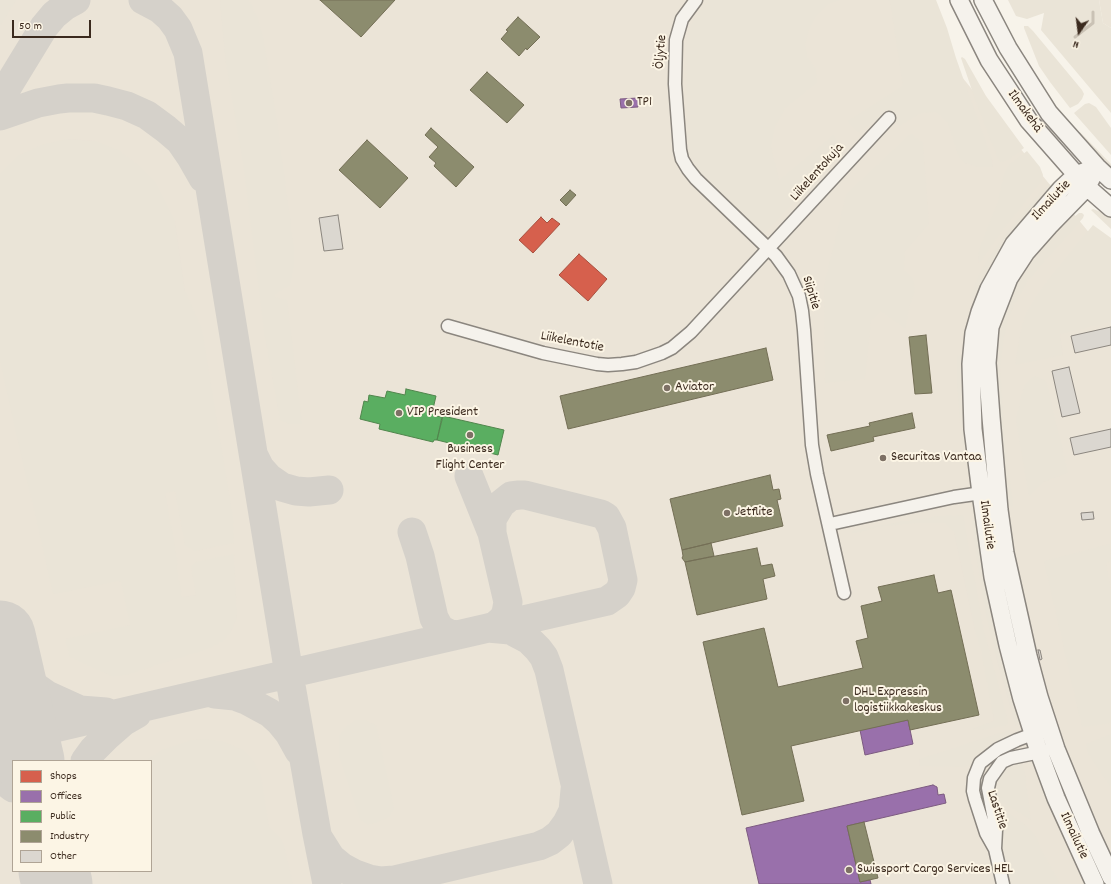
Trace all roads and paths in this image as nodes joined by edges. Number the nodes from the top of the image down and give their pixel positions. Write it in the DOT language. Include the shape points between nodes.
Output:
graph roads {
  1 [pos="696,0"];
  2 [pos="960,0"];
  3 [pos="982,0"];
  4 [pos="676,111"];
  5 [pos="889,118"];
  6 [pos="1097,167"];
  7 [pos="1111,180"];
  8 [pos="1082,181"];
  9 [pos="1111,208"];
  10 [pos="770,249"];
  11 [pos="448,326"];
  12 [pos="989,492"];
  13 [pos="830,524"];
  14 [pos="844,592"];
  15 [pos="1051,731"];
  16 [pos="1033,734"];
  17 [pos="1056,749"];
  18 [pos="1039,752"];
  19 [pos="995,849"];
  20 [pos="1111,877"];
  21 [pos="1003,884"];
  22 [pos="1095,884"];
  1 -- 4 [label="street, Öljytie" via="682,19 676,40"];
  2 -- 8 [label="main road, Ilmakehä" via="989,60 1029,121"];
  3 -- 6 [label="main road, Ilmakehä" via="1008,48 1049,113"];
  4 -- 10 [label="street, Siipitie" via="682,160 688,169 704,188"];
  5 -- 10 [label="street, Liikelentokuja"];
  6 -- 7 [label="main road, Ilmakehä"];
  6 -- 8 [label="main road, Ilmailutie"];
  8 -- 9 [label="main road, Ilmakehä"];
  8 -- 12 [label="main road, Ilmailutie" via="1061,189 1014,244 989,289 980,312 974,333 971,386 974,429"];
  10 -- 11 [label="street, Liikelentotie" via="682,341 662,353 636,362 608,365 580,361 542,353"];
  10 -- 13 [label="street, Siipitie" via="789,274 799,296 812,445"];
  12 -- 13 [label="street" via="954,497"];
  12 -- 15 [label="main road, Ilmailutie" via="1035,683"];
  12 -- 16 [label="main road, Ilmailutie" via="994,577 1008,645"];
  13 -- 14 [label="street, Siipitie"];
  15 -- 16 [label="street, Lastitie"];
  15 -- 17 [label="main road, Ilmailutie"];
  16 -- 18 [label="main road, Ilmailutie"];
  16 -- 19 [label="street, Lastitie" via="990,755 980,763 974,778 975,799 986,833"];
  17 -- 18 [label="street, Lastitie"];
  17 -- 20 [label="main road, Ilmailutie"];
  18 -- 19 [label="street, Lastitie" via="1002,762 990,779 988,788 996,830"];
  18 -- 22 [label="main road, Ilmailutie" via="1056,798"];
  19 -- 21 [label="street, Lastitie"];
}
